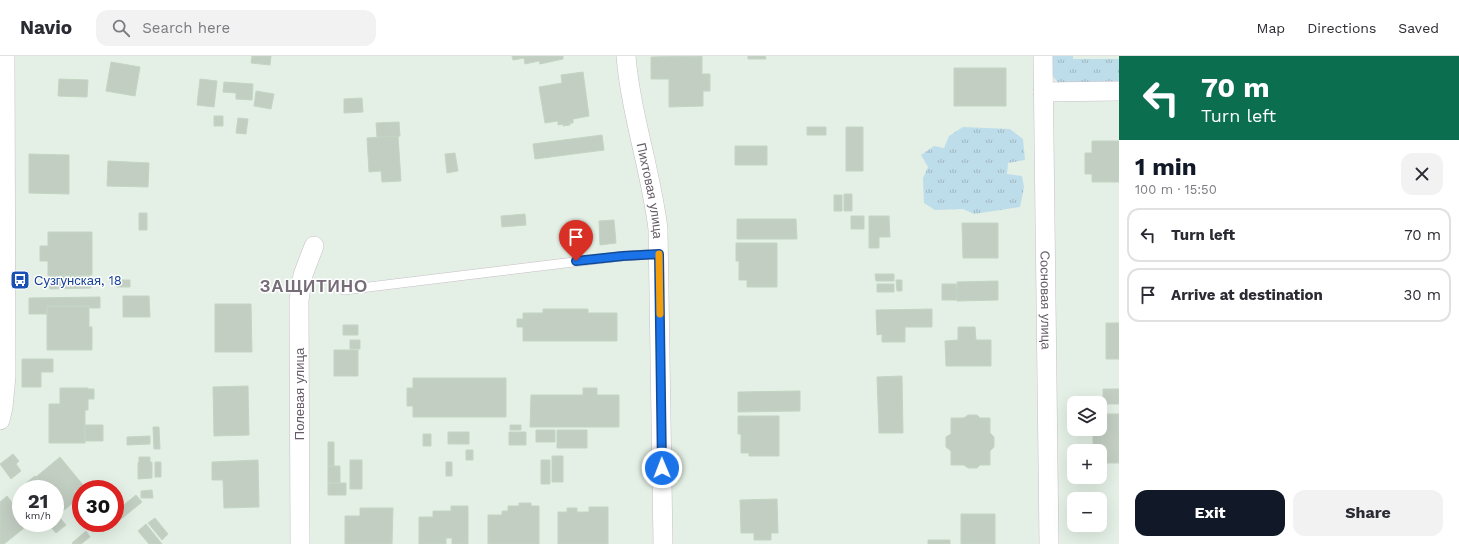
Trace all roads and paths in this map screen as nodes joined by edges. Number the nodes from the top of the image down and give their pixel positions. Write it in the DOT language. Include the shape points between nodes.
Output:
graph roads {
  1 [pos="5,56"];
  2 [pos="626,56"];
  3 [pos="1043,56"];
  4 [pos="1119,91"];
  5 [pos="1044,92"];
  6 [pos="314,246"];
  7 [pos="659,254"];
  8 [pos="344,290"];
  9 [pos="0,420"];
  10 [pos="300,544"];
  11 [pos="663,544"];
  12 [pos="1049,544"];
  1 -- 9 [label="street" via="6,376"];
  2 -- 7 [label="street, Пихтовая улица" via="632,106 655,208"];
  3 -- 5 [label="street, Сосновая улица"];
  4 -- 5 [label="street"];
  5 -- 12 [label="street, Сосновая улица"];
  6 -- 10 [label="street, Полевая улица" via="303,275 299,300"];
  7 -- 8 [label="lane" via="623,256"];
  7 -- 11 [label="street, Пихтовая улица"];
}
